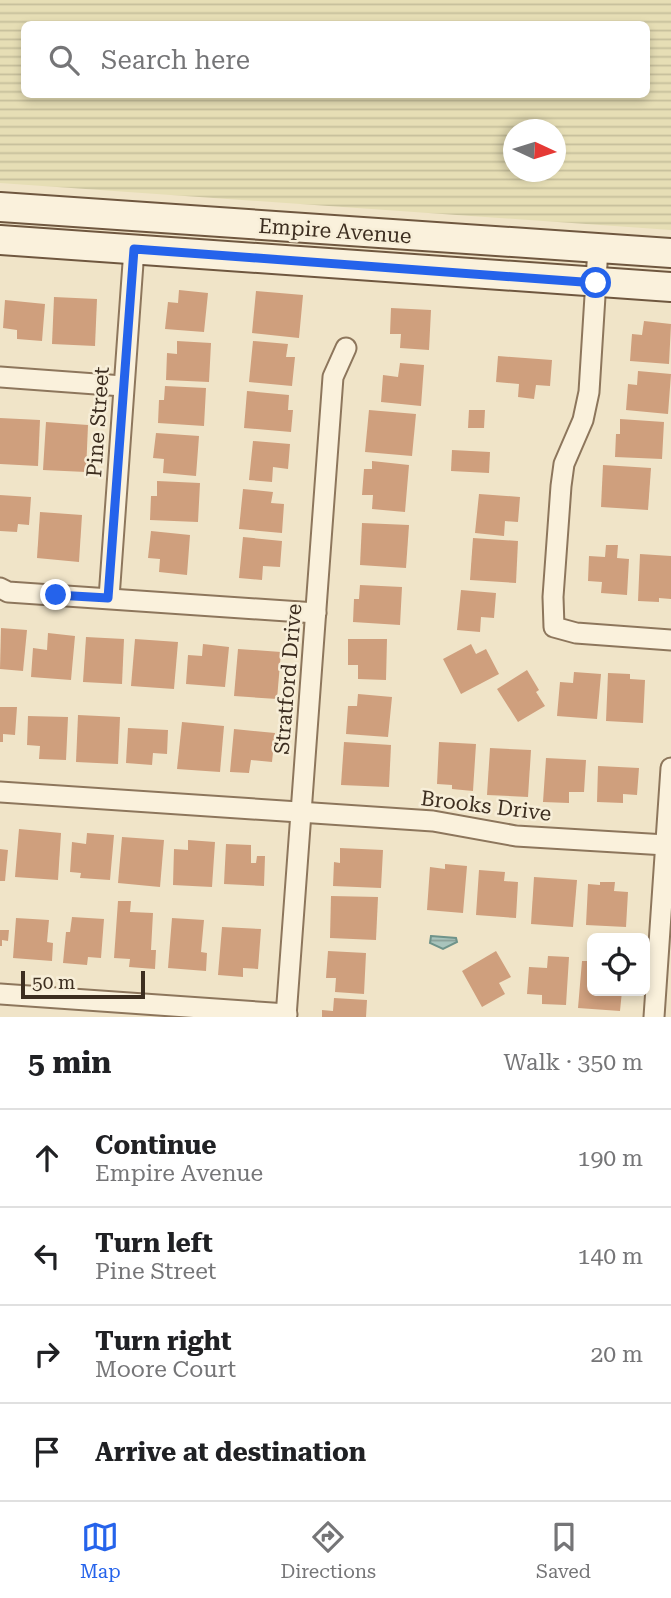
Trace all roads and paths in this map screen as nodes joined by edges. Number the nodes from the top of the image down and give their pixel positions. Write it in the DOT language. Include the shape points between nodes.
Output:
graph roads {
  1 [pos="0,207"];
  2 [pos="0,240"];
  3 [pos="598,248"];
  4 [pos="134,249"];
  5 [pos="671,253"];
  6 [pos="596,283"];
  7 [pos="671,287"];
  8 [pos="346,348"];
  9 [pos="0,377"];
  10 [pos="123,386"];
  11 [pos="0,588"];
  12 [pos="108,598"];
  13 [pos="316,613"];
  14 [pos="671,640"];
  15 [pos="671,768"];
  16 [pos="0,792"];
  17 [pos="300,812"];
  18 [pos="666,845"];
  19 [pos="0,994"];
  20 [pos="53,1007"];
  21 [pos="287,1015"];
  22 [pos="654,1017"];
  1 -- 3 [label="main road, Empire Avenue"];
  2 -- 4 [label="main road, Empire Avenue"];
  3 -- 5 [label="main road, Empire Avenue"];
  3 -- 6 [label="street"];
  4 -- 6 [label="main road, Empire Avenue"];
  4 -- 10 [label="street, Pine Street"];
  6 -- 7 [label="main road, Empire Avenue"];
  6 -- 14 [label="street" via="589,392 561,486 554,627"];
  8 -- 13 [label="street, Stratford Drive" via="333,377"];
  9 -- 10 [label="street"];
  10 -- 12 [label="street, Pine Street"];
  11 -- 12 [label="street"];
  12 -- 13 [label="street"];
  13 -- 17 [label="street, Stratford Drive"];
  15 -- 18 [label="street"];
  16 -- 17 [label="street, Brooks Drive"];
  17 -- 18 [label="street, Brooks Drive" via="433,821 516,836"];
  17 -- 21 [label="street, Stratford Drive"];
  18 -- 22 [label="street"];
  19 -- 20 [label="street"];
  20 -- 21 [label="street"];
}
